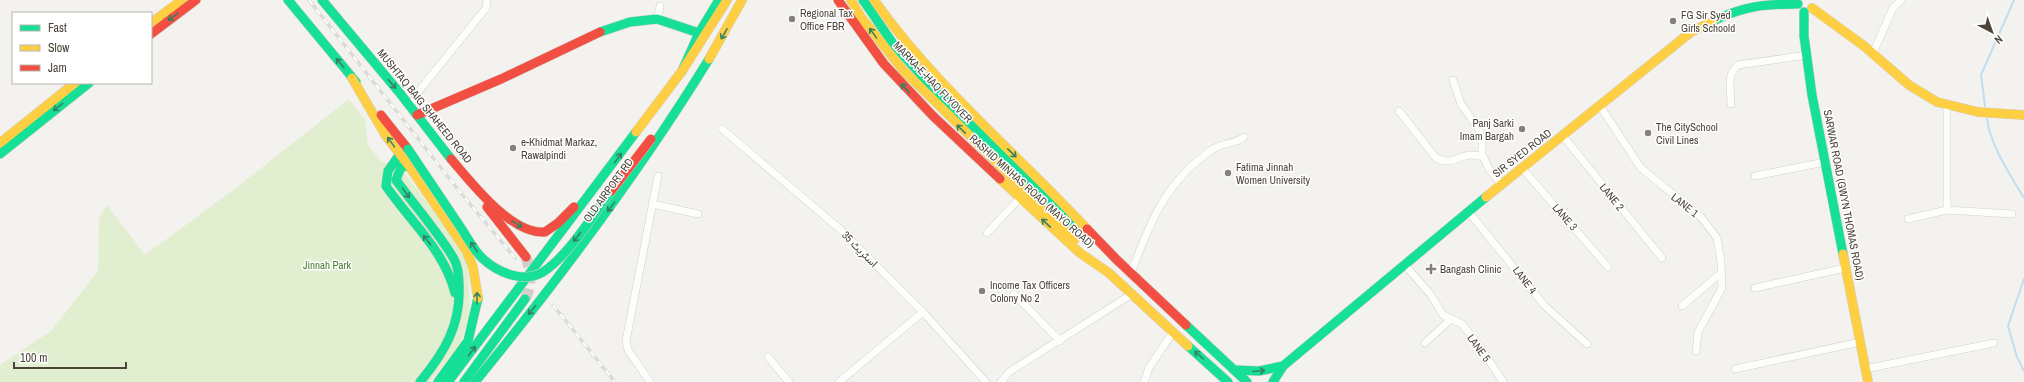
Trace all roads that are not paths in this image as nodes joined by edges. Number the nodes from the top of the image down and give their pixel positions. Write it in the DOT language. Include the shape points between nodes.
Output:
graph roads {
  1 [pos="182,0"];
  2 [pos="196,0"];
  3 [pos="288,0"];
  4 [pos="322,0"];
  5 [pos="488,0"];
  6 [pos="719,0"];
  7 [pos="727,0"];
  8 [pos="744,0"];
  9 [pos="838,0"];
  10 [pos="851,0"];
  11 [pos="863,0"];
  12 [pos="874,0"];
  13 [pos="1901,0"];
  14 [pos="1798,2"];
  15 [pos="660,6"];
  16 [pos="1809,7"];
  17 [pos="657,19"];
  18 [pos="152,22"];
  19 [pos="152,33"];
  20 [pos="699,33"];
  21 [pos="1873,53"];
  22 [pos="1807,55"];
  23 [pos="682,71"];
  24 [pos="1453,80"];
  25 [pos="74,84"];
  26 [pos="88,84"];
  27 [pos="689,94"];
  28 [pos="1731,104"];
  29 [pos="1946,105"];
  30 [pos="410,106"];
  31 [pos="1600,106"];
  32 [pos="1399,111"];
  33 [pos="417,115"];
  34 [pos="2024,115"];
  35 [pos="722,129"];
  36 [pos="1563,136"];
  37 [pos="1244,137"];
  38 [pos="0,143"];
  39 [pos="404,151"];
  40 [pos="0,154"];
  41 [pos="446,155"];
  42 [pos="1483,157"];
  43 [pos="1825,162"];
  44 [pos="409,166"];
  45 [pos="1522,168"];
  46 [pos="607,173"];
  47 [pos="658,176"];
  48 [pos="1755,176"];
  49 [pos="1501,184"];
  50 [pos="1020,198"];
  51 [pos="652,204"];
  52 [pos="1947,210"];
  53 [pos="1468,211"];
  54 [pos="698,214"];
  55 [pos="2012,214"];
  56 [pos="1908,219"];
  57 [pos="987,233"];
  58 [pos="555,243"];
  59 [pos="576,254"];
  60 [pos="526,257"];
  61 [pos="1662,258"];
  62 [pos="1116,260"];
  63 [pos="1404,264"];
  64 [pos="1608,267"];
  65 [pos="1845,268"];
  66 [pos="1109,273"];
  67 [pos="1131,273"];
  68 [pos="1721,273"];
  69 [pos="1755,288"];
  70 [pos="1014,294"];
  71 [pos="1132,294"];
  72 [pos="525,299"];
  73 [pos="1682,306"];
  74 [pos="923,312"];
  75 [pos="1451,319"];
  76 [pos="455,327"];
  77 [pos="1173,332"];
  78 [pos="1060,341"];
  79 [pos="1860,342"];
  80 [pos="1425,343"];
  81 [pos="1994,343"];
  82 [pos="1587,344"];
  83 [pos="1696,351"];
  84 [pos="768,357"];
  85 [pos="1283,366"];
  86 [pos="1865,368"];
  87 [pos="1735,369"];
  88 [pos="1235,370"];
  89 [pos="420,382"];
  90 [pos="438,382"];
  91 [pos="448,382"];
  92 [pos="464,382"];
  93 [pos="475,382"];
  94 [pos="650,382"];
  95 [pos="789,382"];
  96 [pos="839,382"];
  97 [pos="986,382"];
  98 [pos="1001,382"];
  99 [pos="1144,382"];
  100 [pos="1228,382"];
  101 [pos="1247,382"];
  102 [pos="1273,382"];
  103 [pos="1502,382"];
  104 [pos="1868,382"];
  1 -- 18 [label="main road"];
  2 -- 19 [label="main road, one-way"];
  39 -- 3 [label="main road, one-way" via="352,78"];
  4 -- 30 [label="main road, MUSHTAQ BAIG SHAHEED ROAD, one-way"];
  5 -- 30 [label="street" via="486,8 422,87"];
  6 -- 20 [label="main road"];
  7 -- 23 [label="main road"];
  8 -- 27 [label="main road, OLD AIRPORT RD, one-way"];
  50 -- 9 [label="main road, RASHID MINHAS ROAD (MAYO ROAD), one-way" via="905,88 868,44"];
  66 -- 10 [label="main road, MARKA-E-HAQ FLYOVER, one-way" via="903,70 861,17"];
  11 -- 62 [label="main road, MARKA-E-HAQ FLYOVER" via="894,45 933,88 1060,211"];
  12 -- 62 [label="main road, RASHID MINHAS ROAD (MAYO ROAD), one-way" via="898,34 922,61"];
  13 -- 21 [label="street" via="1894,8"];
  14 -- 16 [label="main road" via="1799,9"];
  14 -- 31 [label="main road, SIR SYED ROAD" via="1765,4 1732,12 1691,32"];
  15 -- 17 [label="street"];
  16 -- 21 [label="main road"];
  16 -- 22 [label="main road, SARWAR ROAD (GWYN THOMAS ROAD)"];
  17 -- 20 [label="main road"];
  17 -- 33 [label="main road" via="630,22 589,36 500,80"];
  20 -- 23 [label="main road"];
  21 -- 29 [label="main road" via="1922,94"];
  22 -- 28 [label="street" via="1738,65 1732,70 1730,78"];
  22 -- 43 [label="main road, SARWAR ROAD (GWYN THOMAS ROAD)"];
  46 -- 23 [label="main road, OLD AIRPORT RD, one-way"];
  24 -- 42 [label="street" via="1461,104 1482,138"];
  25 -- 38 [label="main road"];
  26 -- 40 [label="main road, one-way"];
  27 -- 39 [label="main road, one-way, bridge" via="651,139 562,256 535,276 523,277 502,272 481,257"];
  27 -- 59 [label="main road, OLD AIRPORT RD, one-way" via="662,137"];
  29 -- 34 [label="main road" via="1978,112"];
  29 -- 52 [label="street"];
  30 -- 33 [label="main road, MUSHTAQ BAIG SHAHEED ROAD"];
  31 -- 36 [label="main road, SIR SYED ROAD"];
  31 -- 68 [label="street, LANE 1" via="1641,168 1701,217 1717,238"];
  32 -- 42 [label="street" via="1436,158 1443,162 1451,162 1469,154"];
  33 -- 41 [label="main road, MUSHTAQ BAIG SHAHEED ROAD"];
  35 -- 74 [label="street, اسٹریٹ 35" via="841,230"];
  36 -- 45 [label="main road, SIR SYED ROAD"];
  36 -- 61 [label="street, LANE 2"];
  37 -- 67 [label="street" via="1214,149 1188,169 1171,188 1145,234"];
  39 -- 44 [label="main road"];
  76 -- 39 [label="main road, one-way" via="455,290 443,261 386,186 388,171"];
  41 -- 46 [label="main road, MUSHTAQ BAIG SHAHEED ROAD, one-way" via="494,207 526,230 542,232 558,224"];
  41 -- 60 [label="main road"];
  42 -- 49 [label="street"];
  43 -- 48 [label="street"];
  43 -- 65 [label="main road, SARWAR ROAD (GWYN THOMAS ROAD)"];
  44 -- 76 [label="main road, one-way" via="401,167 396,180 455,260 458,270 459,301"];
  90 -- 44 [label="main road, one-way" via="468,341 478,298 476,278 466,250"];
  45 -- 49 [label="main road, SIR SYED ROAD"];
  45 -- 64 [label="street, LANE 3"];
  46 -- 58 [label="main road, OLD AIRPORT RD"];
  47 -- 51 [label="street"];
  49 -- 53 [label="main road, SIR SYED ROAD"];
  50 -- 57 [label="street"];
  66 -- 50 [label="main road, RASHID MINHAS ROAD (MAYO ROAD), one-way" via="1080,253"];
  51 -- 54 [label="street"];
  51 -- 94 [label="street" via="626,341 628,350"];
  52 -- 55 [label="street"];
  52 -- 56 [label="street"];
  53 -- 63 [label="main road, SIR SYED ROAD"];
  53 -- 82 [label="street, LANE 4" via="1544,304"];
  58 -- 59 [label="main road" via="540,268 541,274 549,276 558,271"];
  91 -- 58 [label="main road, OLD AIRPORT RD, one-way"];
  59 -- 93 [label="main road, OLD AIRPORT RD, one-way"];
  62 -- 67 [label="main road, RASHID MINHAS ROAD (MAYO ROAD)"];
  63 -- 75 [label="street, LANE 5" via="1431,295 1443,315"];
  63 -- 85 [label="main road, SIR SYED ROAD"];
  65 -- 69 [label="street"];
  65 -- 79 [label="main road, SARWAR ROAD (GWYN THOMAS ROAD)"];
  66 -- 71 [label="main road, RASHID MINHAS ROAD (MAYO ROAD)"];
  67 -- 88 [label="main road, RASHID MINHAS ROAD (MAYO ROAD)"];
  68 -- 73 [label="street"];
  68 -- 83 [label="street, LANE 1" via="1722,288 1698,332"];
  70 -- 78 [label="street"];
  71 -- 77 [label="main road, RASHID MINHAS ROAD (MAYO ROAD)"];
  71 -- 78 [label="street"];
  72 -- 92 [label="main road"];
  74 -- 96 [label="street"];
  74 -- 97 [label="street, اسٹریٹ 35"];
  75 -- 80 [label="street"];
  75 -- 103 [label="street, LANE 5" via="1462,324 1481,348"];
  76 -- 89 [label="main road" via="446,348"];
  77 -- 99 [label="street" via="1149,368"];
  100 -- 77 [label="main road, RASHID MINHAS ROAD (MAYO ROAD), one-way"];
  78 -- 98 [label="street" via="1009,372"];
  79 -- 86 [label="main road, SARWAR ROAD (GWYN THOMAS ROAD)"];
  79 -- 87 [label="street"];
  81 -- 86 [label="street"];
  84 -- 95 [label="street"];
  88 -- 85 [label="main road, SIR SYED ROAD, one-way" via="1271,370"];
  85 -- 102 [label="main road, SIR SYED ROAD"];
  86 -- 104 [label="main road, SARWAR ROAD (GWYN THOMAS ROAD)"];
  88 -- 101 [label="main road, RASHID MINHAS ROAD (MAYO ROAD)"];
}
